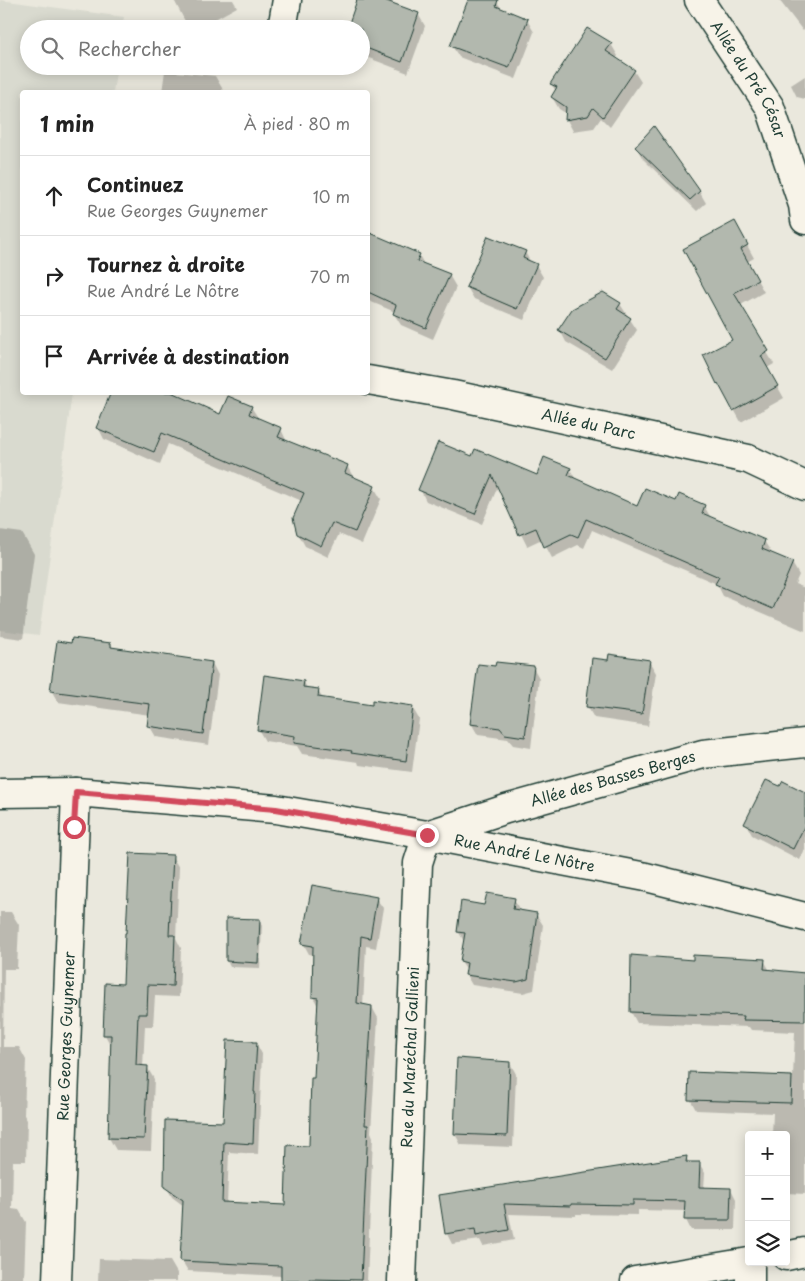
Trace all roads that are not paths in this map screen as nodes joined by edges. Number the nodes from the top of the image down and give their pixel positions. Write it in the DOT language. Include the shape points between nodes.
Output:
graph roads {
  1 [pos="287,0"];
  2 [pos="699,0"];
  3 [pos="284,20"];
  4 [pos="805,220"];
  5 [pos="370,380"];
  6 [pos="805,486"];
  7 [pos="805,742"];
  8 [pos="76,792"];
  9 [pos="0,793"];
  10 [pos="427,835"];
  11 [pos="805,917"];
  12 [pos="805,1252"];
  13 [pos="790,1255"];
  14 [pos="745,1263"];
  15 [pos="750,1266"];
  16 [pos="57,1281"];
  17 [pos="402,1281"];
  18 [pos="635,1281"];
  19 [pos="750,1281"];
  1 -- 3 [label="street"];
  2 -- 4 [label="street, Allée du Pré César" via="770,107 803,205"];
  5 -- 6 [label="street, Allée du Parc" via="463,397 748,459"];
  7 -- 10 [label="street, Allée des Basses Berges" via="703,754 506,809"];
  8 -- 9 [label="street, Rue André Le Nôtre"];
  8 -- 10 [label="street, Rue André Le Nôtre" via="276,809"];
  8 -- 16 [label="street, Rue Georges Guynemer"];
  10 -- 11 [label="street, Rue André Le Nôtre" via="646,877"];
  10 -- 17 [label="street, Rue du Maréchal Gallieni" via="418,863"];
  12 -- 13 [label="street"];
  14 -- 18 [label="street"];
  15 -- 19 [label="street"];
}
